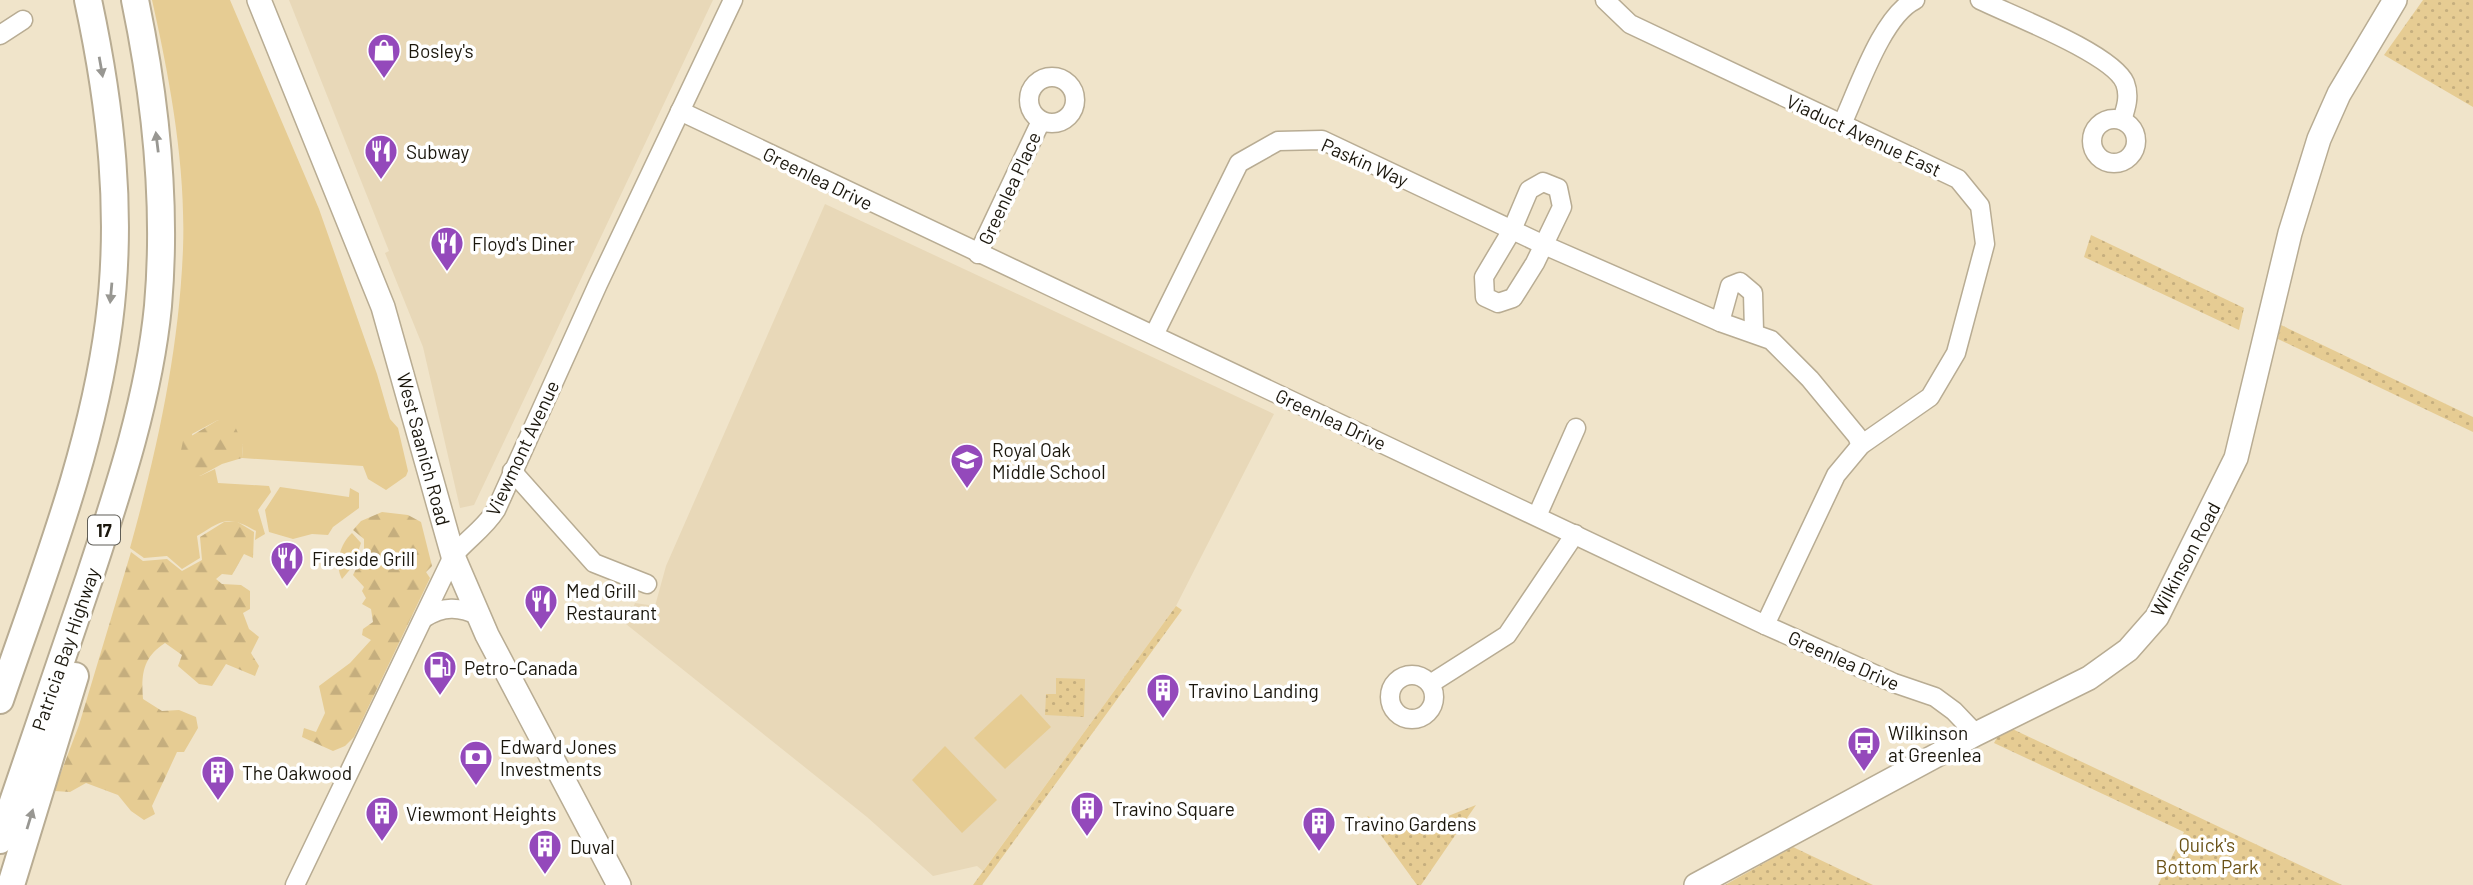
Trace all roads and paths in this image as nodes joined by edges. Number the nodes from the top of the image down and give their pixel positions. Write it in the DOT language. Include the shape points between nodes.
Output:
graph roads {
  1 [pos="88,0"];
  2 [pos="135,0"];
  3 [pos="259,0"];
  4 [pos="733,0"];
  5 [pos="1605,0"];
  6 [pos="1915,0"];
  7 [pos="1980,0"];
  8 [pos="2395,0"];
  9 [pos="23,20"];
  10 [pos="0,35"];
  11 [pos="680,111"];
  12 [pos="2122,120"];
  13 [pos="1041,121"];
  14 [pos="1842,124"];
  15 [pos="161,210"];
  16 [pos="1512,230"];
  17 [pos="1544,245"];
  18 [pos="978,254"];
  19 [pos="1720,322"];
  20 [pos="1754,331"];
  21 [pos="1154,335"];
  22 [pos="1576,428"];
  23 [pos="1861,446"];
  24 [pos="82,451"];
  25 [pos="512,471"];
  26 [pos="1536,516"];
  27 [pos="1575,534"];
  28 [pos="453,556"];
  29 [pos="647,584"];
  30 [pos="479,616"];
  31 [pos="424,618"];
  32 [pos="1765,625"];
  33 [pos="0,653"];
  34 [pos="1430,684"];
  35 [pos="0,700"];
  36 [pos="1976,733"];
  37 [pos="0,840"];
  38 [pos="11,885"];
  39 [pos="295,885"];
  40 [pos="619,885"];
  41 [pos="1696,885"];
  1 -- 24 [label="highway, 17, one-way" via="106,95 116,217 109,322"];
  15 -- 2 [label="highway, Patricia Bay Highway / 17, one-way" via="152,97"];
  3 -- 28 [label="main road, West Saanich Road" via="383,307"];
  4 -- 11 [label="street, Viewmont Avenue"];
  5 -- 14 [label="street, Viaduct Avenue East" via="1630,24"];
  6 -- 14 [label="street" via="1901,6"];
  7 -- 12 [label="street" via="2106,61 2125,83 2128,96"];
  8 -- 36 [label="main road, Wilkinson Road" via="2339,94 2319,139 2290,233 2236,458 2157,617 2128,650 2089,678"];
  9 -- 10 [label="street"];
  11 -- 18 [label="street, Greenlea Drive"];
  11 -- 25 [label="street, Viewmont Avenue"];
  13 -- 18 [label="street, Greenlea Place"];
  14 -- 23 [label="street, Viaduct Avenue East" via="1958,179 1980,205 1985,244 1956,353 1930,397"];
  15 -- 37 [label="highway, Patricia Bay Highway / 17" via="157,309 134,430"];
  38 -- 15 [label="highway, one-way" via="124,518 148,424 169,302 172,248"];
  16 -- 17 [label="street, Paskin Way"];
  16 -- 17 [label="street" via="1529,190 1543,182 1559,188 1562,207"];
  16 -- 17 [label="street" via="1484,277 1485,297 1498,303 1513,298"];
  16 -- 21 [label="street, Paskin Way" via="1322,140 1278,141 1239,163"];
  17 -- 19 [label="street, Paskin Way"];
  18 -- 21 [label="street, Greenlea Drive"];
  19 -- 20 [label="street, Paskin Way"];
  19 -- 20 [label="street" via="1730,286 1740,282 1753,293"];
  20 -- 23 [label="street, Paskin Way" via="1771,340 1803,371"];
  21 -- 26 [label="street, Greenlea Drive"];
  22 -- 26 [label="street"];
  23 -- 32 [label="street, Viaduct Avenue East" via="1836,475"];
  24 -- 33 [label="highway" via="39,545"];
  24 -- 35 [label="highway, 17"];
  25 -- 28 [label="street, Viewmont Avenue" via="486,526"];
  25 -- 29 [label="street" via="594,563"];
  26 -- 27 [label="street, Greenlea Drive"];
  27 -- 32 [label="street, Greenlea Drive"];
  27 -- 34 [label="street" via="1507,635"];
  28 -- 30 [label="main road, West Saanich Road"];
  28 -- 31 [label="street, Viewmont Avenue"];
  30 -- 31 [label="street" via="448,608"];
  30 -- 40 [label="main road, West Saanich Road"];
  31 -- 39 [label="street, Viewmont Avenue"];
  32 -- 36 [label="street, Greenlea Drive" via="1935,697"];
  36 -- 41 [label="main road, Wilkinson Road"];
}
